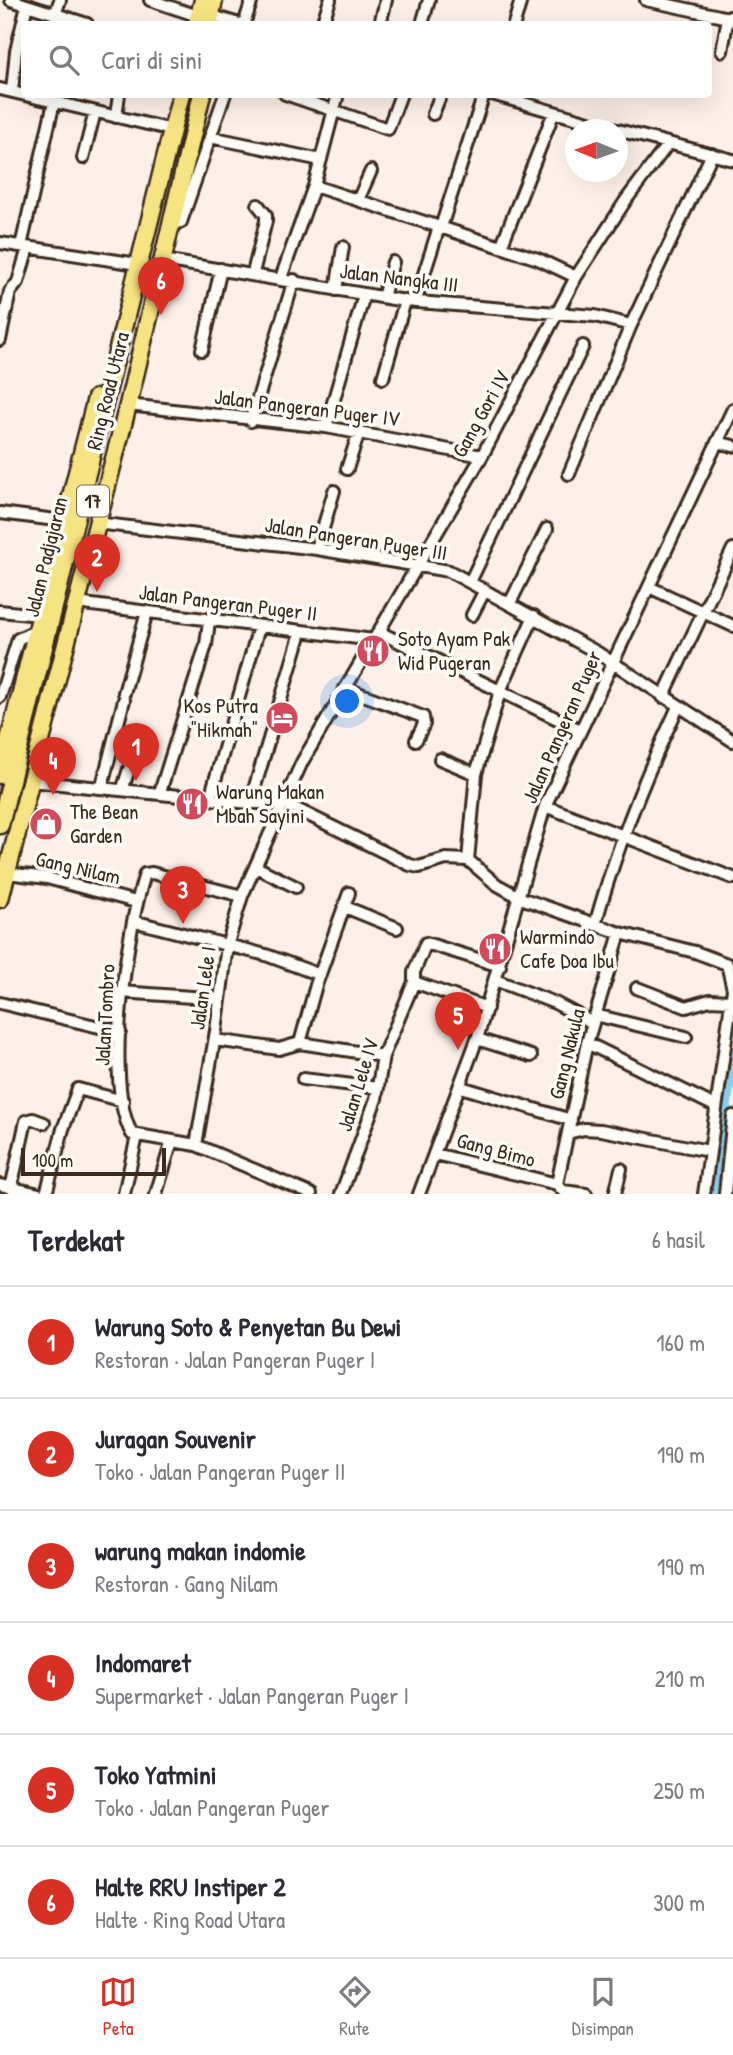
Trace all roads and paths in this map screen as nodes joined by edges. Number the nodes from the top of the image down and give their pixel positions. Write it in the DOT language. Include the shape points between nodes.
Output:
graph roads {
  1 [pos="11,0"];
  2 [pos="60,0"];
  3 [pos="150,0"];
  4 [pos="203,0"];
  5 [pos="214,0"];
  6 [pos="223,0"];
  7 [pos="252,0"];
  8 [pos="330,0"];
  9 [pos="387,0"];
  10 [pos="429,0"];
  11 [pos="521,0"];
  12 [pos="646,0"];
  13 [pos="714,0"];
  14 [pos="27,5"];
  15 [pos="710,13"];
  16 [pos="55,15"];
  17 [pos="193,16"];
  18 [pos="730,18"];
  19 [pos="23,21"];
  20 [pos="76,21"];
  21 [pos="215,21"];
  22 [pos="215,21"];
  23 [pos="243,21"];
  24 [pos="323,21"];
  25 [pos="381,21"];
  26 [pos="423,21"];
  27 [pos="515,21"];
  28 [pos="21,30"];
  29 [pos="722,51"];
  30 [pos="0,89"];
  31 [pos="12,91"];
  32 [pos="21,93"];
  33 [pos="39,98"];
  34 [pos="118,98"];
  35 [pos="172,98"];
  36 [pos="180,98"];
  37 [pos="191,98"];
  38 [pos="201,98"];
  39 [pos="224,98"];
  40 [pos="298,98"];
  41 [pos="337,98"];
  42 [pos="400,98"];
  43 [pos="439,98"];
  44 [pos="483,98"];
  45 [pos="506,98"];
  46 [pos="54,102"];
  47 [pos="333,109"];
  48 [pos="95,112"];
  49 [pos="554,112"];
  50 [pos="433,114"];
  51 [pos="116,117"];
  52 [pos="578,119"];
  53 [pos="175,126"];
  54 [pos="628,133"];
  55 [pos="209,137"];
  56 [pos="668,144"];
  57 [pos="175,148"];
  58 [pos="712,153"];
  59 [pos="83,158"];
  60 [pos="321,160"];
  61 [pos="733,160"];
  62 [pos="371,171"];
  63 [pos="314,186"];
  64 [pos="358,200"];
  65 [pos="258,205"];
  66 [pos="173,224"];
  67 [pos="440,227"];
  68 [pos="0,243"];
  69 [pos="25,247"];
  70 [pos="343,247"];
  71 [pos="501,247"];
  72 [pos="163,260"];
  73 [pos="393,262"];
  74 [pos="131,263"];
  75 [pos="221,269"];
  76 [pos="253,274"];
  77 [pos="576,277"];
  78 [pos="281,278"];
  79 [pos="293,280"];
  80 [pos="336,290"];
  81 [pos="364,295"];
  82 [pos="383,297"];
  83 [pos="410,301"];
  84 [pos="558,314"];
  85 [pos="631,324"];
  86 [pos="139,335"];
  87 [pos="0,340"];
  88 [pos="583,346"];
  89 [pos="202,350"];
  90 [pos="383,378"];
  91 [pos="128,405"];
  92 [pos="733,409"];
  93 [pos="251,421"];
  94 [pos="326,427"];
  95 [pos="359,432"];
  96 [pos="717,442"];
  97 [pos="733,446"];
  98 [pos="481,456"];
  99 [pos="347,469"];
  100 [pos="569,474"];
  101 [pos="334,491"];
  102 [pos="0,513"];
  103 [pos="64,520"];
  104 [pos="96,523"];
  105 [pos="547,529"];
  106 [pos="317,549"];
  107 [pos="733,549"];
  108 [pos="414,566"];
  109 [pos="59,567"];
  110 [pos="470,582"];
  111 [pos="649,587"];
  112 [pos="485,590"];
  113 [pos="76,603"];
  114 [pos="510,603"];
  115 [pos="0,611"];
  116 [pos="147,612"];
  117 [pos="703,612"];
  118 [pos="472,615"];
  119 [pos="534,616"];
  120 [pos="209,621"];
  121 [pos="37,623"];
  122 [pos="733,626"];
  123 [pos="259,627"];
  124 [pos="301,632"];
  125 [pos="377,636"];
  126 [pos="611,662"];
  127 [pos="345,688"];
  128 [pos="500,691"];
  129 [pos="0,697"];
  130 [pos="663,697"];
  131 [pos="678,707"];
  132 [pos="580,730"];
  133 [pos="416,740"];
  134 [pos="733,741"];
  135 [pos="137,744"];
  136 [pos="440,759"];
  137 [pos="476,774"];
  138 [pos="0,775"];
  139 [pos="30,781"];
  140 [pos="102,786"];
  141 [pos="123,788"];
  142 [pos="160,792"];
  143 [pos="210,798"];
  144 [pos="250,803"];
  145 [pos="284,803"];
  146 [pos="545,806"];
  147 [pos="0,825"];
  148 [pos="622,836"];
  149 [pos="468,860"];
  150 [pos="256,867"];
  151 [pos="3,874"];
  152 [pos="733,878"];
  153 [pos="296,887"];
  154 [pos="349,893"];
  155 [pos="242,896"];
  156 [pos="521,898"];
  157 [pos="0,899"];
  158 [pos="136,902"];
  159 [pos="345,907"];
  160 [pos="133,921"];
  161 [pos="595,925"];
  162 [pos="397,928"];
  163 [pos="620,933"];
  164 [pos="227,946"];
  165 [pos="500,966"];
  166 [pos="320,975"];
  167 [pos="495,980"];
  168 [pos="414,982"];
  169 [pos="637,988"];
  170 [pos="733,989"];
  171 [pos="121,992"];
  172 [pos="220,999"];
  173 [pos="731,1001"];
  174 [pos="0,1003"];
  175 [pos="487,1008"];
  176 [pos="594,1019"];
  177 [pos="120,1032"];
  178 [pos="686,1037"];
  179 [pos="477,1039"];
  180 [pos="215,1040"];
  181 [pos="300,1043"];
  182 [pos="587,1044"];
  183 [pos="383,1056"];
  184 [pos="531,1056"];
  185 [pos="303,1079"];
  186 [pos="461,1087"];
  187 [pos="378,1088"];
  188 [pos="123,1101"];
  189 [pos="715,1106"];
  190 [pos="733,1116"];
  191 [pos="571,1119"];
  192 [pos="44,1123"];
  193 [pos="133,1132"];
  194 [pos="568,1133"];
  195 [pos="172,1141"];
  196 [pos="196,1145"];
  197 [pos="709,1151"];
  198 [pos="435,1154"];
  199 [pos="621,1170"];
  200 [pos="5,1186"];
  201 [pos="561,1190"];
  202 [pos="39,1194"];
  203 [pos="46,1194"];
  204 [pos="124,1194"];
  205 [pos="156,1194"];
  206 [pos="311,1194"];
  207 [pos="341,1194"];
  208 [pos="419,1194"];
  209 [pos="586,1194"];
  210 [pos="615,1194"];
  211 [pos="704,1194"];
  212 [pos="725,1194"];
  1 -- 14 [label="street"];
  2 -- 16 [label="street"];
  3 -- 17 [label="street"];
  4 -- 17 [label="highway"];
  5 -- 21 [label="highway"];
  6 -- 22 [label="highway"];
  7 -- 23 [label="street"];
  8 -- 24 [label="street"];
  9 -- 25 [label="street"];
  10 -- 26 [label="street"];
  11 -- 27 [label="street"];
  12 -- 15 [label="street"];
  13 -- 15 [label="street"];
  14 -- 16 [label="street"];
  14 -- 19 [label="street"];
  15 -- 18 [label="street"];
  16 -- 20 [label="street"];
  18 -- 29 [label="street"];
  28 -- 31 [label="street"];
  30 -- 31 [label="street"];
  31 -- 32 [label="street"];
  33 -- 46 [label="street"];
  34 -- 51 [label="street"];
  35 -- 53 [label="highway, Ring Road Utara"];
  36 -- 53 [label="highway, Jalan Padjajaran / 17"];
  37 -- 53 [label="highway, Jalan Padjajaran / 17"];
  38 -- 66 [label="highway, Ring Road Utara"];
  39 -- 55 [label="street"];
  40 -- 47 [label="street"];
  41 -- 47 [label="street"];
  42 -- 47 [label="street" via="388,129"];
  43 -- 50 [label="street"];
  44 -- 67 [label="street"];
  45 -- 49 [label="street"];
  46 -- 48 [label="street"];
  46 -- 69 [label="street"];
  47 -- 60 [label="street"];
  48 -- 51 [label="street"];
  48 -- 59 [label="street"];
  49 -- 52 [label="street"];
  49 -- 71 [label="street"];
  51 -- 53 [label="street"];
  53 -- 57 [label="highway, Jalan Padjajaran / 17"];
  53 -- 74 [label="highway, Ring Road Utara"];
  54 -- 56 [label="street"];
  55 -- 60 [label="street"];
  55 -- 66 [label="street" via="181,222"];
  56 -- 58 [label="street"];
  56 -- 77 [label="street"];
  57 -- 86 [label="highway, Jalan Padjajaran / 17"];
  57 -- 109 [label="highway, Jalan Padjajaran / 17"];
  58 -- 61 [label="street"];
  58 -- 85 [label="street"];
  60 -- 63 [label="street"];
  62 -- 64 [label="street"];
  63 -- 64 [label="street"];
  63 -- 78 [label="street"];
  64 -- 67 [label="street"];
  65 -- 76 [label="street" via="266,221"];
  66 -- 72 [label="highway, Ring Road Utara"];
  67 -- 71 [label="street"];
  67 -- 83 [label="street"];
  68 -- 69 [label="street"];
  69 -- 74 [label="street"];
  69 -- 87 [label="street"];
  70 -- 80 [label="street"];
  71 -- 77 [label="street"];
  72 -- 75 [label="street, Jalan Nangka III"];
  72 -- 86 [label="highway, Ring Road Utara"];
  73 -- 82 [label="street"];
  74 -- 103 [label="highway, Ring Road Utara"];
  75 -- 76 [label="street, Jalan Nangka III"];
  75 -- 89 [label="street"];
  76 -- 78 [label="street, Jalan Nangka III"];
  77 -- 84 [label="street, Gang Gori IV"];
  78 -- 79 [label="street, Jalan Nangka III"];
  79 -- 80 [label="street, Jalan Nangka III"];
  79 -- 93 [label="street"];
  80 -- 81 [label="street, Jalan Nangka III"];
  81 -- 82 [label="street, Jalan Nangka III"];
  81 -- 94 [label="street"];
  82 -- 83 [label="street, Jalan Nangka III"];
  83 -- 84 [label="street, Jalan Nangka III"];
  83 -- 90 [label="street"];
  84 -- 85 [label="street, Jalan Nangka III"];
  84 -- 98 [label="street, Gang Gori IV"];
  85 -- 100 [label="street"];
  86 -- 91 [label="highway, Ring Road Utara"];
  86 -- 151 [label="highway, Jalan Padjajaran / 17"];
  88 -- 110 [label="street"];
  91 -- 93 [label="street, Jalan Pangeran Puger IV"];
  91 -- 104 [label="highway, Ring Road Utara"];
  92 -- 96 [label="street, Jalan Pangeran Puger"];
  93 -- 94 [label="street, Jalan Pangeran Puger IV"];
  94 -- 95 [label="street, Jalan Pangeran Puger IV"];
  95 -- 98 [label="street, Jalan Pangeran Puger IV"];
  95 -- 99 [label="street"];
  96 -- 97 [label="street"];
  96 -- 111 [label="street, Jalan Pangeran Puger"];
  98 -- 108 [label="street, Gang Gori IV"];
  101 -- 106 [label="street"];
  102 -- 103 [label="street"];
  103 -- 109 [label="highway, Ring Road Utara"];
  104 -- 106 [label="street, Jalan Pangeran Puger III"];
  104 -- 113 [label="highway, Ring Road Utara"];
  105 -- 114 [label="street"];
  106 -- 108 [label="street, Jalan Pangeran Puger III"];
  107 -- 117 [label="street"];
  108 -- 110 [label="street, Jalan Pangeran Puger III" via="449,571"];
  108 -- 125 [label="street, Gang Gori IV"];
  109 -- 121 [label="highway, Ring Road Utara"];
  109 -- 147 [label="highway, Jalan Padjajaran / 17"];
  110 -- 112 [label="street, Jalan Pangeran Puger III"];
  111 -- 117 [label="street"];
  111 -- 126 [label="street, Jalan Pangeran Puger"];
  112 -- 114 [label="street, Jalan Pangeran Puger III"];
  112 -- 118 [label="street"];
  113 -- 116 [label="street, Jalan Pangeran Puger II"];
  113 -- 139 [label="highway, Ring Road Utara"];
  114 -- 119 [label="street, Jalan Pangeran Puger III"];
  115 -- 121 [label="street"];
  116 -- 120 [label="street, Jalan Pangeran Puger II"];
  116 -- 140 [label="street"];
  117 -- 122 [label="street"];
  117 -- 130 [label="street"];
  119 -- 126 [label="street, Jalan Pangeran Puger III"];
  119 -- 128 [label="street"];
  120 -- 123 [label="street, Jalan Pangeran Puger II"];
  120 -- 142 [label="street" via="206,645"];
  121 -- 129 [label="street" via="18,639"];
  121 -- 138 [label="highway, Ring Road Utara"];
  123 -- 124 [label="street, Jalan Pangeran Puger II"];
  123 -- 143 [label="street"];
  124 -- 125 [label="street, Jalan Pangeran Puger II"];
  124 -- 144 [label="street"];
  125 -- 127 [label="street, Gang Gori IV"];
  125 -- 128 [label="street, Jalan Pangeran Puger II"];
  126 -- 130 [label="street, Jalan Pangeran Puger III"];
  126 -- 132 [label="street, Jalan Pangeran Puger"];
  127 -- 133 [label="street" via="423,717"];
  127 -- 145 [label="street, Jalan Lele I"];
  128 -- 132 [label="street, Jalan Pangeran Puger II"];
  128 -- 137 [label="street"];
  130 -- 131 [label="street, Jalan Pangeran Puger III"];
  131 -- 134 [label="street, Jalan Pangeran Puger III"];
  131 -- 148 [label="street"];
  132 -- 146 [label="street, Jalan Pangeran Puger"];
  135 -- 141 [label="street"];
  136 -- 137 [label="street"];
  137 -- 149 [label="street"];
  139 -- 140 [label="street"];
  139 -- 151 [label="highway, Ring Road Utara"];
  140 -- 141 [label="street"];
  141 -- 142 [label="street"];
  142 -- 143 [label="street"];
  143 -- 144 [label="street"];
  144 -- 145 [label="street"];
  145 -- 149 [label="street" via="410,865"];
  145 -- 150 [label="street, Jalan Lele I"];
  146 -- 148 [label="street"];
  146 -- 156 [label="street, Jalan Pangeran Puger"];
  148 -- 152 [label="street"];
  148 -- 161 [label="street"];
  149 -- 156 [label="street"];
  150 -- 153 [label="street"];
  150 -- 155 [label="street, Jalan Lele I"];
  151 -- 157 [label="highway, Ring Road Utara"];
  151 -- 158 [label="street, Gang Nilam" via="47,878"];
  154 -- 159 [label="street"];
  155 -- 158 [label="street, Gang Nilam" via="147,872"];
  155 -- 164 [label="street, Jalan Lele I"];
  156 -- 161 [label="street"];
  156 -- 165 [label="street, Jalan Pangeran Puger"];
  158 -- 160 [label="street, Jalan Tombro"];
  159 -- 162 [label="street"];
  159 -- 166 [label="street"];
  160 -- 164 [label="street"];
  160 -- 171 [label="street, Jalan Tombro"];
  161 -- 163 [label="street"];
  163 -- 170 [label="street" via="727,964"];
  163 -- 176 [label="street, Gang Nakula"];
  164 -- 166 [label="street"];
  164 -- 172 [label="street, Jalan Lele I"];
  165 -- 167 [label="street, Jalan Pangeran Puger"];
  165 -- 168 [label="street, Jalan Lele IV" via="426,943"];
  166 -- 181 [label="street"];
  167 -- 175 [label="street, Jalan Pangeran Puger"];
  167 -- 176 [label="street"];
  168 -- 175 [label="street"];
  168 -- 183 [label="street, Jalan Lele IV"];
  169 -- 173 [label="street" via="686,1007 710,1000"];
  170 -- 173 [label="street"];
  171 -- 172 [label="street"];
  171 -- 177 [label="street, Jalan Tombro"];
  172 -- 180 [label="street, Jalan Lele I"];
  173 -- 189 [label="street"];
  174 -- 177 [label="street"];
  175 -- 179 [label="street, Jalan Pangeran Puger"];
  176 -- 178 [label="street"];
  176 -- 182 [label="street, Gang Nakula"];
  177 -- 188 [label="street, Jalan Tombro"];
  179 -- 184 [label="street"];
  179 -- 186 [label="street, Jalan Pangeran Puger"];
  180 -- 181 [label="street" via="279,1049"];
  180 -- 196 [label="street, Jalan Lele I"];
  181 -- 183 [label="street"];
  182 -- 189 [label="street"];
  182 -- 191 [label="street, Gang Nakula"];
  183 -- 187 [label="street, Jalan Lele IV"];
  185 -- 187 [label="street"];
  186 -- 191 [label="street"];
  186 -- 198 [label="street, Jalan Pangeran Puger"];
  187 -- 207 [label="street, Jalan Lele IV"];
  188 -- 193 [label="street, Jalan Tombro"];
  188 -- 203 [label="street" via="78,1089"];
  189 -- 197 [label="street"];
  190 -- 212 [label="street"];
  191 -- 194 [label="street, Gang Nakula"];
  192 -- 200 [label="street" via="26,1121"];
  193 -- 195 [label="street"];
  193 -- 204 [label="street"];
  194 -- 197 [label="street" via="601,1130"];
  194 -- 201 [label="street, Gang Nakula"];
  195 -- 196 [label="street"];
  195 -- 205 [label="street"];
  196 -- 206 [label="street"];
  197 -- 211 [label="street"];
  198 -- 201 [label="street, Gang Bimo"];
  198 -- 208 [label="street, Jalan Pangeran Puger"];
  199 -- 210 [label="street"];
  200 -- 202 [label="street"];
  201 -- 209 [label="street, Gang Bimo"];
}
